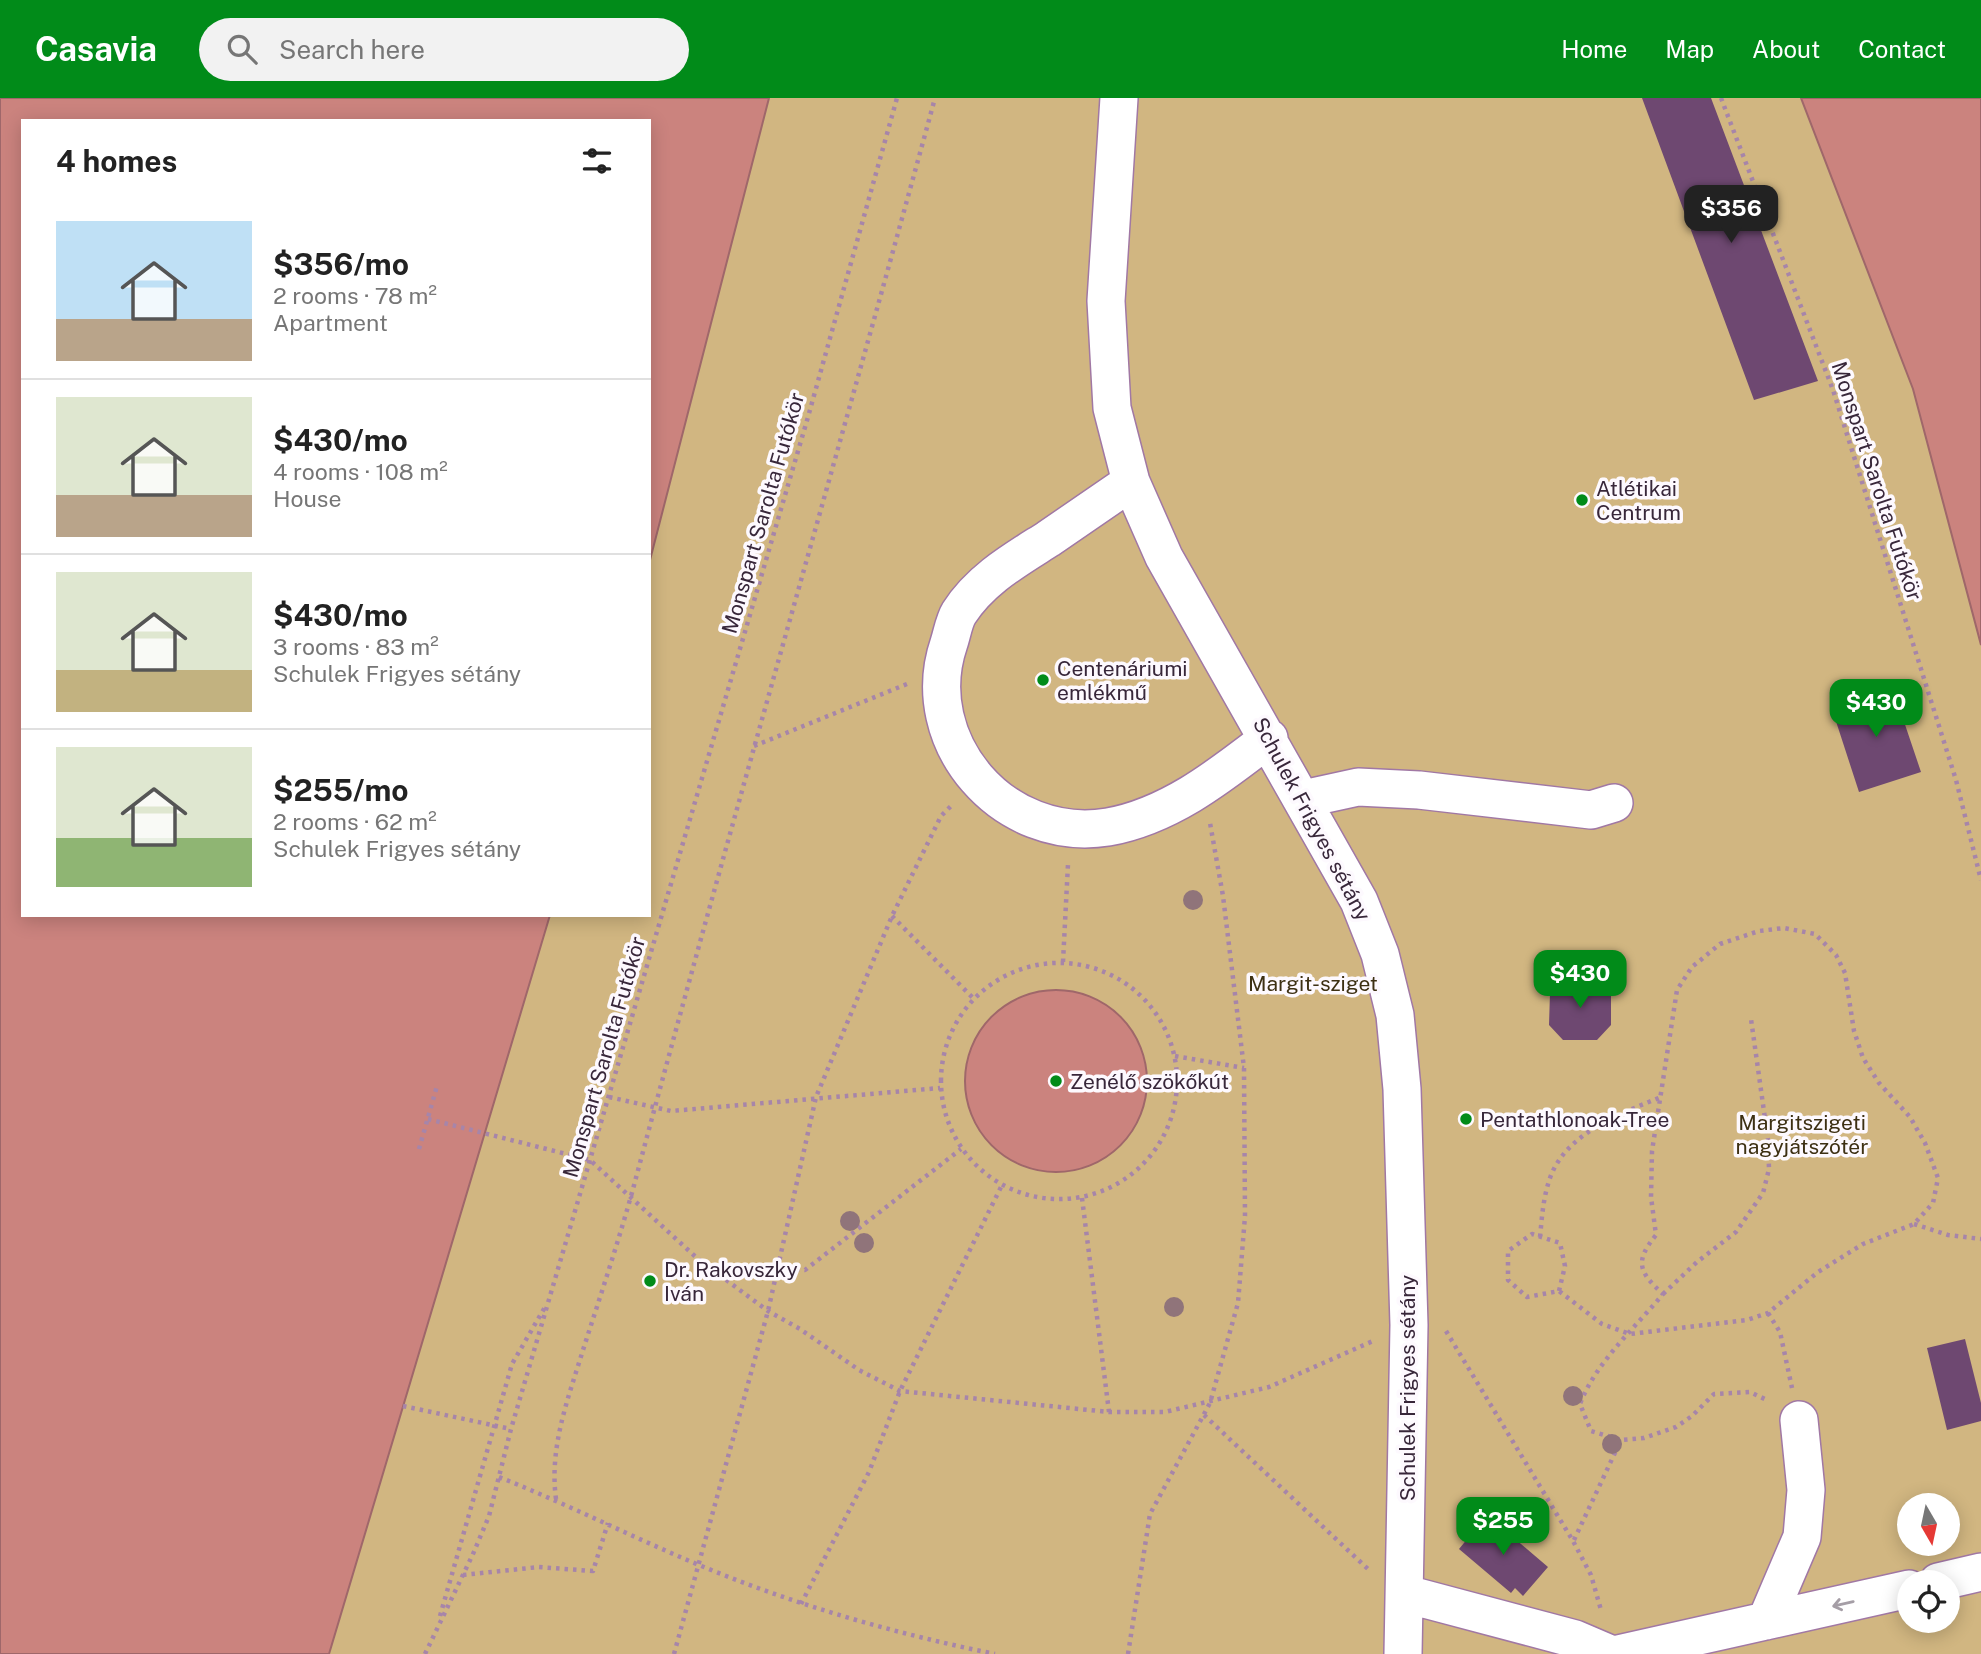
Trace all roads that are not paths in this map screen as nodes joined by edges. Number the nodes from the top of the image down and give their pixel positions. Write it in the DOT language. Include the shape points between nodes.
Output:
graph roads {
  1 [pos="1119,98"];
  2 [pos="1131,482"];
  3 [pos="1269,738"];
  4 [pos="1303,799"];
  5 [pos="1614,803"];
  6 [pos="1800,1419"];
  7 [pos="1981,1572"];
  8 [pos="1960,1577"];
  9 [pos="1897,1592"];
  10 [pos="1406,1594"];
  11 [pos="1766,1621"];
  12 [pos="1403,1654"];
  13 [pos="1610,1654"];
  14 [pos="1618,1654"];
  1 -- 2 [label="street, Schulek Frigyes sétány" via="1106,301 1112,408"];
  2 -- 3 [label="street, Schulek Frigyes sétány" via="1164,557"];
  2 -- 3 [label="street" via="996,572 958,614 941,667 945,723 957,754 976,780 1018,813 1069,828 1107,827 1144,816 1204,788"];
  3 -- 4 [label="street, Schulek Frigyes sétány"];
  4 -- 5 [label="street" via="1358,787 1591,810"];
  4 -- 10 [label="street, Schulek Frigyes sétány" via="1359,901 1380,954 1395,1015 1426,1326"];
  6 -- 11 [label="street" via="1806,1490 1802,1537"];
  7 -- 8 [label="street"];
  9 -- 11 [label="street, one-way"];
  10 -- 12 [label="street, Schulek Frigyes sétány"];
  10 -- 13 [label="street" via="1575,1639"];
  11 -- 14 [label="street"];
}
